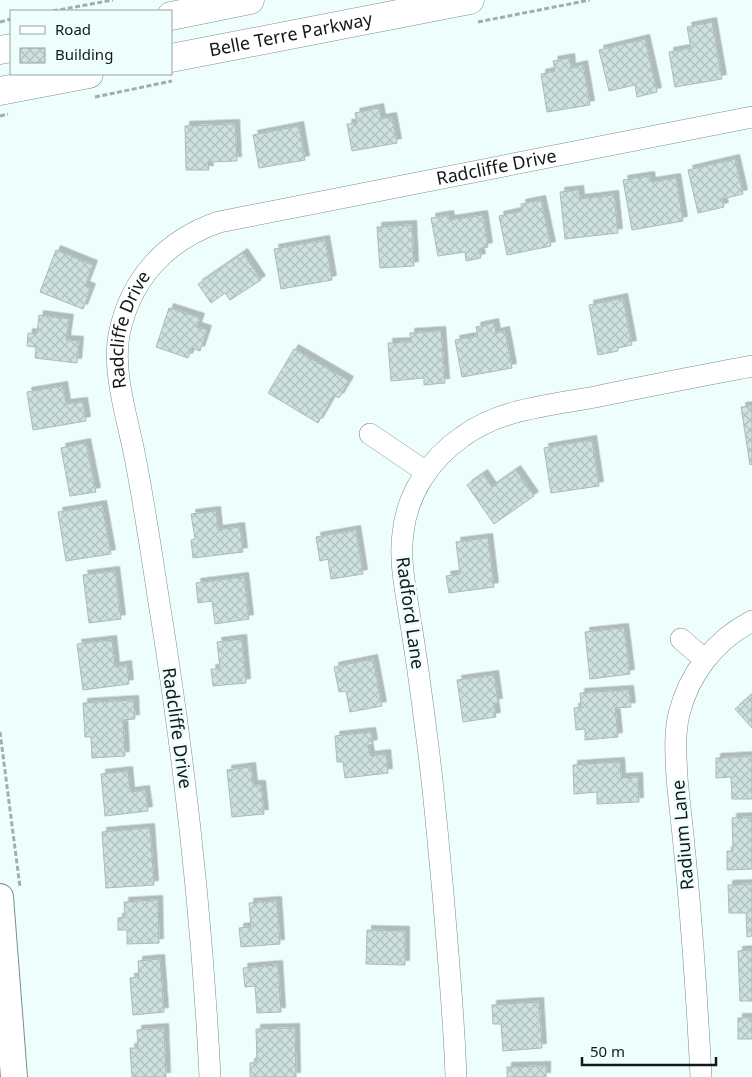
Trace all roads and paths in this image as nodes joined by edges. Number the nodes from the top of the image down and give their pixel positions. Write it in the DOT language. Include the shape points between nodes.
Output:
graph roads {
  1 [pos="112,0"];
  2 [pos="250,0"];
  3 [pos="470,0"];
  4 [pos="58,10"];
  5 [pos="172,16"];
  6 [pos="172,58"];
  7 [pos="84,75"];
  8 [pos="0,91"];
  9 [pos="752,116"];
  10 [pos="752,366"];
  11 [pos="370,434"];
  12 [pos="426,472"];
  13 [pos="752,622"];
  14 [pos="681,639"];
  15 [pos="705,660"];
  16 [pos="0,897"];
  17 [pos="14,1077"];
  18 [pos="210,1077"];
  19 [pos="456,1077"];
  20 [pos="700,1077"];
  1 -- 4 [label="path"];
  2 -- 5 [label="main road"];
  3 -- 6 [label="main road, Belle Terre Parkway"];
  7 -- 8 [label="main road"];
  9 -- 18 [label="street, Radcliffe Drive" via="219,222 179,241 157,260 139,283 122,322 118,366 149,537 182,761 196,883"];
  10 -- 12 [label="street, Radford Lane" via="502,417 463,436"];
  11 -- 12 [label="street"];
  12 -- 19 [label="street, Radford Lane" via="409,506 401,558 432,781"];
  13 -- 15 [label="street, Radium Lane" via="726,638"];
  14 -- 15 [label="street"];
  15 -- 20 [label="street, Radium Lane" via="682,701 676,746 692,930"];
  16 -- 17 [label="street"];
}
